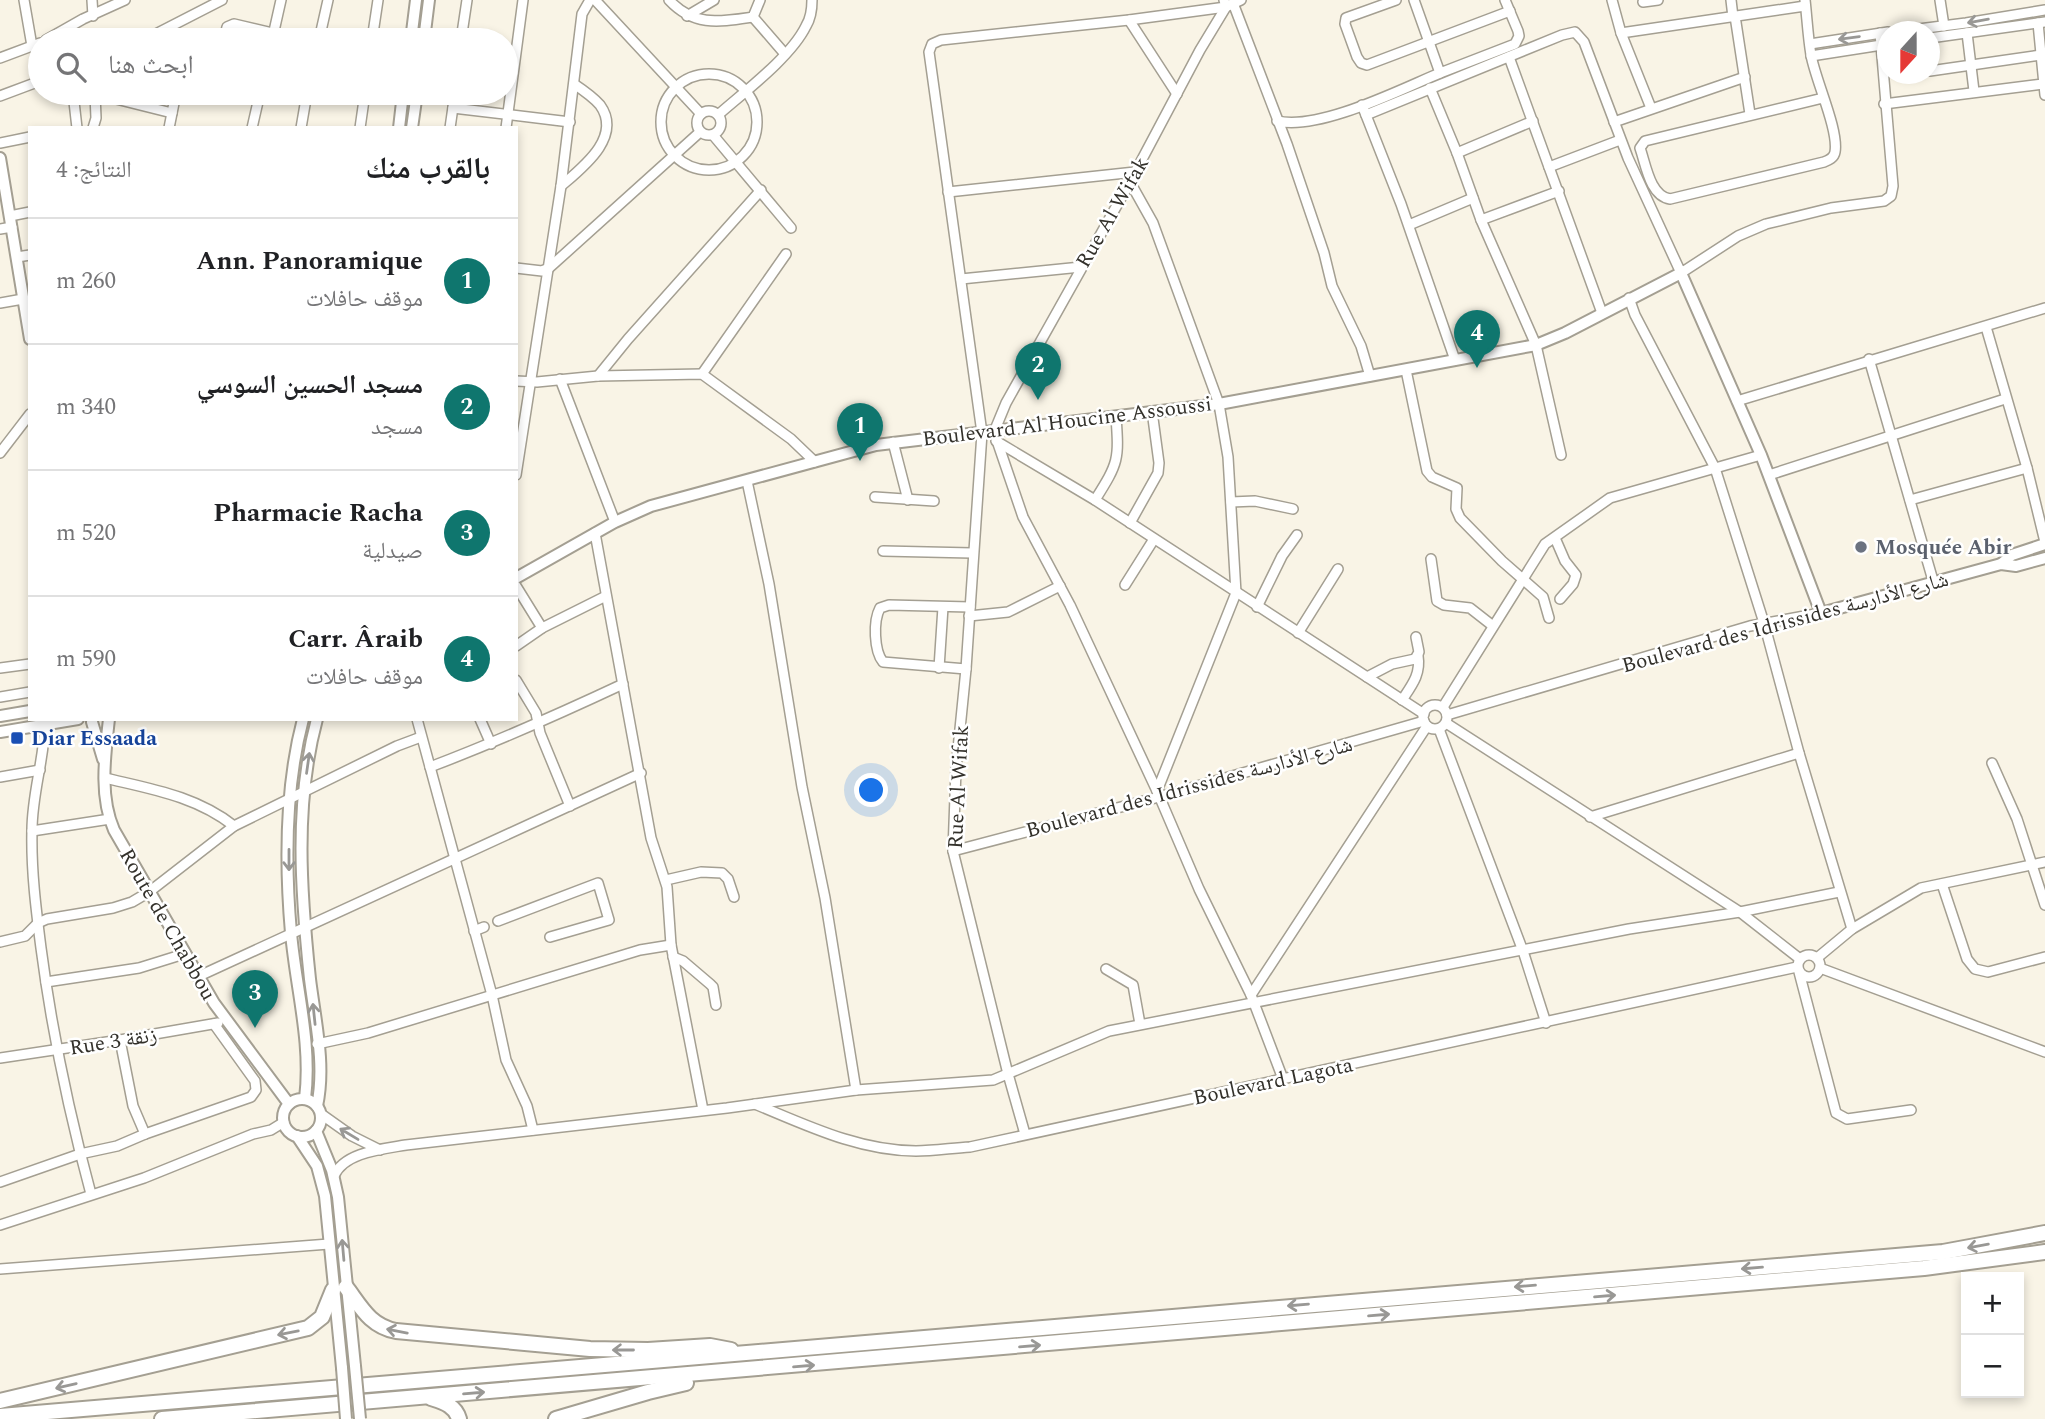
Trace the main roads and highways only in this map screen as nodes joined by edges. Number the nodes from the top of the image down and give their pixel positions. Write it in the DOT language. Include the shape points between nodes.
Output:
graph roads {
  1 [pos="2045,1233"];
  2 [pos="2045,1252"];
  3 [pos="739,1353"];
  4 [pos="736,1372"];
  5 [pos="415,1397"];
  6 [pos="0,1401"];
  7 [pos="340,1403"];
  8 [pos="0,1416"];
  9 [pos="162,1419"];
  10 [pos="304,1419"];
  11 [pos="459,1419"];
  12 [pos="556,1419"];
  1 -- 3 [label="highway, one-way" via="1930,1253"];
  4 -- 2 [label="highway, one-way" via="1924,1268"];
  3 -- 6 [label="highway, one-way" via="710,1346 590,1349 396,1331 378,1325 340,1289 322,1317 308,1328"];
  3 -- 8 [label="highway"];
  5 -- 4 [label="highway, one-way"];
  4 -- 12 [label="highway"];
  5 -- 7 [label="highway"];
  5 -- 11 [label="highway" via="448,1404"];
  7 -- 9 [label="highway"];
  7 -- 10 [label="highway"];
}
